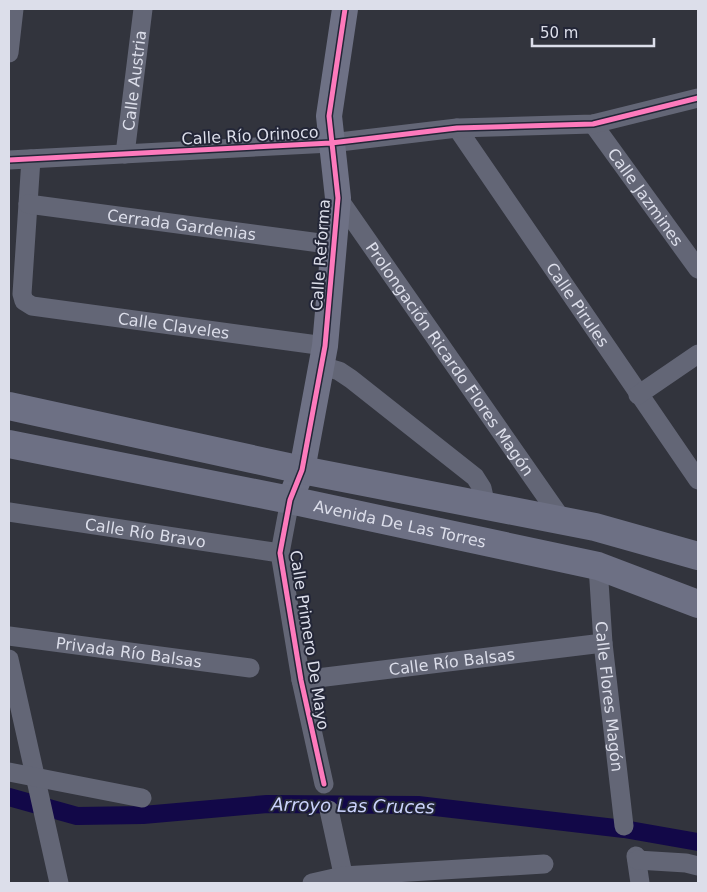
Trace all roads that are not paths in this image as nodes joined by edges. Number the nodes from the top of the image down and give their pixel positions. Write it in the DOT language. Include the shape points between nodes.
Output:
graph roads {
  1 [pos="14,9"];
  2 [pos="143,9"];
  3 [pos="346,9"];
  4 [pos="9,53"];
  5 [pos="698,98"];
  6 [pos="593,124"];
  7 [pos="457,128"];
  8 [pos="331,144"];
  9 [pos="125,154"];
  10 [pos="31,159"];
  11 [pos="9,160"];
  12 [pos="338,198"];
  13 [pos="28,204"];
  14 [pos="335,245"];
  15 [pos="698,269"];
  16 [pos="698,354"];
  17 [pos="324,356"];
  18 [pos="638,395"];
  19 [pos="9,406"];
  20 [pos="9,444"];
  21 [pos="302,470"];
  22 [pos="698,480"];
  23 [pos="290,500"];
  24 [pos="486,506"];
  25 [pos="9,512"];
  26 [pos="563,521"];
  27 [pos="280,553"];
  28 [pos="698,556"];
  29 [pos="598,566"];
  30 [pos="698,604"];
  31 [pos="9,636"];
  32 [pos="603,643"];
  33 [pos="9,658"];
  34 [pos="250,668"];
  35 [pos="301,680"];
  36 [pos="9,772"];
  37 [pos="36,783"];
  38 [pos="324,784"];
  39 [pos="142,798"];
  40 [pos="329,810"];
  41 [pos="624,826"];
  42 [pos="544,864"];
  43 [pos="698,866"];
  44 [pos="344,880"];
  45 [pos="59,883"];
  46 [pos="312,883"];
  47 [pos="640,883"];
  1 -- 4 [label="street"];
  2 -- 9 [label="street, Calle Austria"];
  3 -- 8 [label="street, Calle Reforma" via="329,116"];
  5 -- 6 [label="street, Calle Río Orinoco"];
  6 -- 7 [label="street, Calle Río Orinoco"];
  6 -- 15 [label="street, Calle Jazmines"];
  7 -- 8 [label="street, Calle Río Orinoco"];
  7 -- 18 [label="street, Calle Pirules"];
  8 -- 9 [label="street, Calle Río Orinoco"];
  8 -- 12 [label="street, Calle Reforma"];
  9 -- 10 [label="street, Calle Río Orinoco"];
  10 -- 11 [label="street, Calle Río Orinoco"];
  10 -- 13 [label="street"];
  12 -- 14 [label="street, Calle Reforma"];
  12 -- 26 [label="street, Prolongación Ricardo Flores Magón"];
  13 -- 14 [label="street, Cerrada Gardenias"];
  13 -- 17 [label="street, Calle Claveles" via="22,294 24,301 32,306"];
  14 -- 17 [label="street, Calle Reforma"];
  16 -- 18 [label="street"];
  17 -- 21 [label="street, Calle Reforma"];
  17 -- 24 [label="street" via="475,477 482,488"];
  18 -- 22 [label="street, Calle Pirules"];
  19 -- 21 [label="main road, Avenida De Las Torres"];
  20 -- 23 [label="main road, Avenida De Las Torres"];
  21 -- 23 [label="street, Calle Reforma"];
  21 -- 24 [label="main road, Avenida De Las Torres"];
  23 -- 27 [label="street, Calle Primero De Mayo"];
  23 -- 29 [label="main road, Avenida De Las Torres"];
  24 -- 26 [label="main road, Avenida De Las Torres"];
  25 -- 27 [label="street, Calle Río Bravo"];
  26 -- 28 [label="main road, Avenida De Las Torres"];
  27 -- 35 [label="street, Calle Primero De Mayo"];
  29 -- 30 [label="main road, Avenida De Las Torres"];
  29 -- 32 [label="street, Calle Flores Magón"];
  31 -- 34 [label="street, Privada Río Balsas"];
  32 -- 35 [label="street, Calle Río Balsas"];
  32 -- 41 [label="street, Calle Flores Magón"];
  33 -- 37 [label="street"];
  35 -- 38 [label="street, Calle Primero De Mayo"];
  36 -- 37 [label="street"];
  37 -- 39 [label="street"];
  37 -- 45 [label="street"];
  40 -- 44 [label="street"];
  42 -- 44 [label="street"];
  43 -- 47 [label="street" via="636,858"];
  44 -- 46 [label="street"];
}
